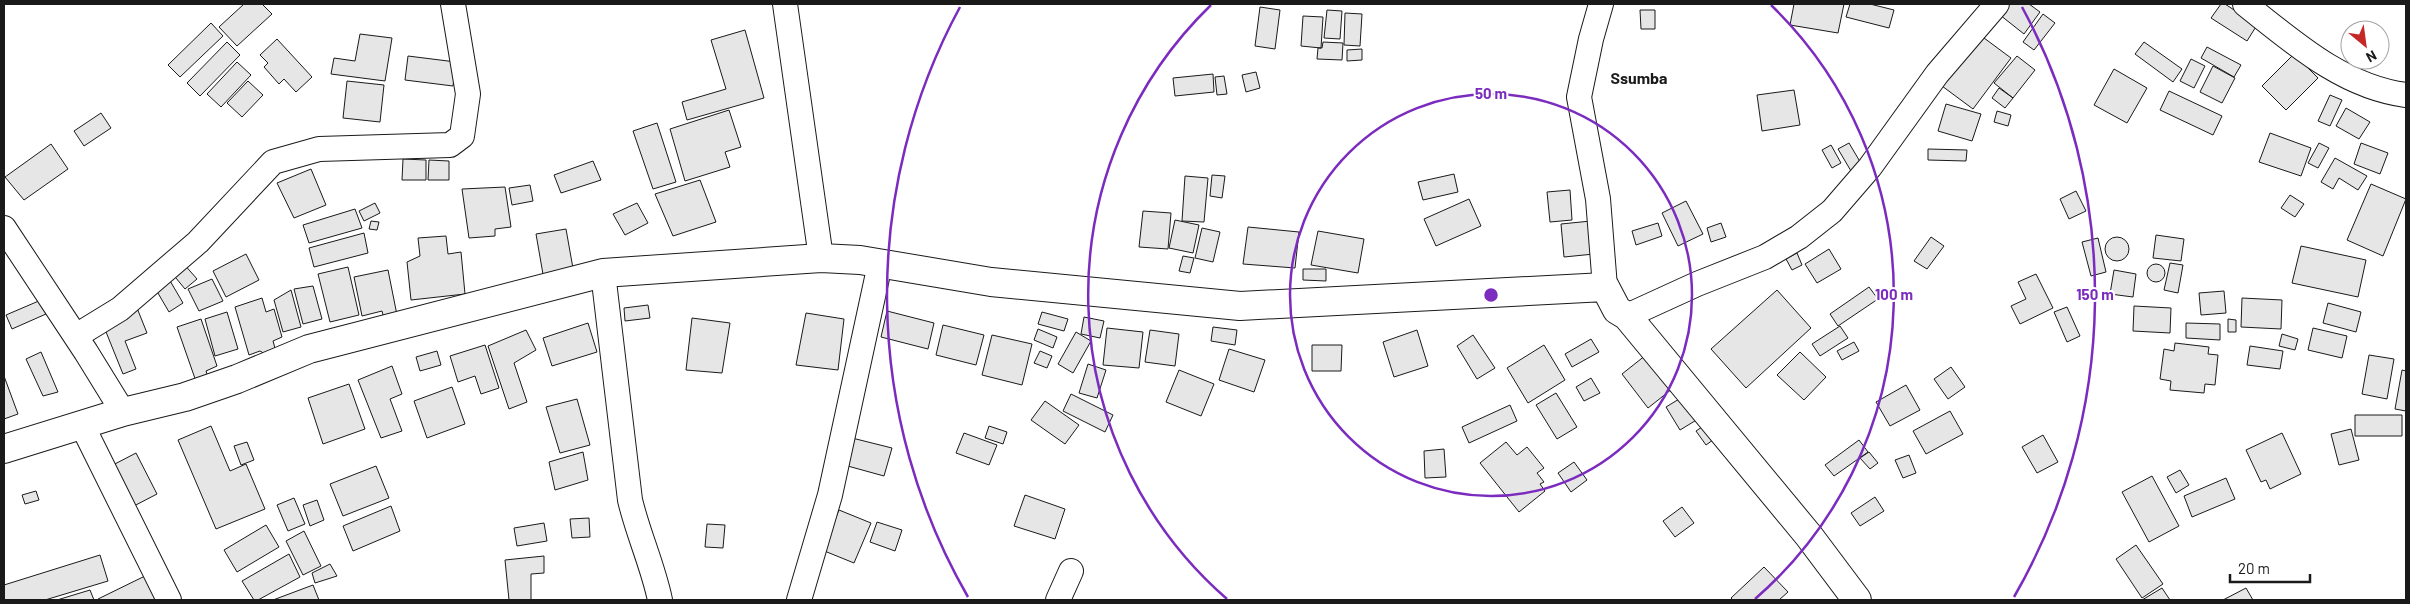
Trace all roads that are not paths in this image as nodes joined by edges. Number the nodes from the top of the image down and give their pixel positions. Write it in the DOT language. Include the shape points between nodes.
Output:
graph roads {
  1 [pos="453,4"];
  2 [pos="785,4"];
  3 [pos="1601,4"];
  4 [pos="1998,4"];
  5 [pos="2245,4"];
  6 [pos="2406,95"];
  7 [pos="4,228"];
  8 [pos="821,258"];
  9 [pos="880,264"];
  10 [pos="603,273"];
  11 [pos="1605,287"];
  12 [pos="1626,316"];
  13 [pos="76,336"];
  14 [pos="123,412"];
  15 [pos="82,425"];
  16 [pos="4,449"];
  17 [pos="1071,571"];
  18 [pos="169,600"];
  19 [pos="660,600"];
  20 [pos="799,600"];
  21 [pos="1058,600"];
  22 [pos="1857,600"];
  1 -- 13 [label="street" via="468,94 462,136 450,145 320,148 273,162 198,242 120,309"];
  2 -- 8 [label="street"];
  3 -- 11 [label="street" via="1579,97 1598,199"];
  4 -- 12 [label="street" via="1936,74 1870,167 1832,211 1765,257"];
  5 -- 6 [label="street" via="2300,47 2356,82 2383,92"];
  7 -- 13 [label="street"];
  8 -- 9 [label="street"];
  8 -- 10 [label="street"];
  9 -- 11 [label="street" via="991,282 1240,306"];
  9 -- 20 [label="street" via="830,495"];
  10 -- 14 [label="street" via="309,349 185,397"];
  10 -- 19 [label="street" via="630,500"];
  11 -- 12 [label="street" via="1617,310"];
  12 -- 22 [label="street" via="1809,536"];
  13 -- 14 [label="street"];
  14 -- 15 [label="street"];
  15 -- 16 [label="street"];
  15 -- 18 [label="street"];
  17 -- 21 [label="street"];
}
